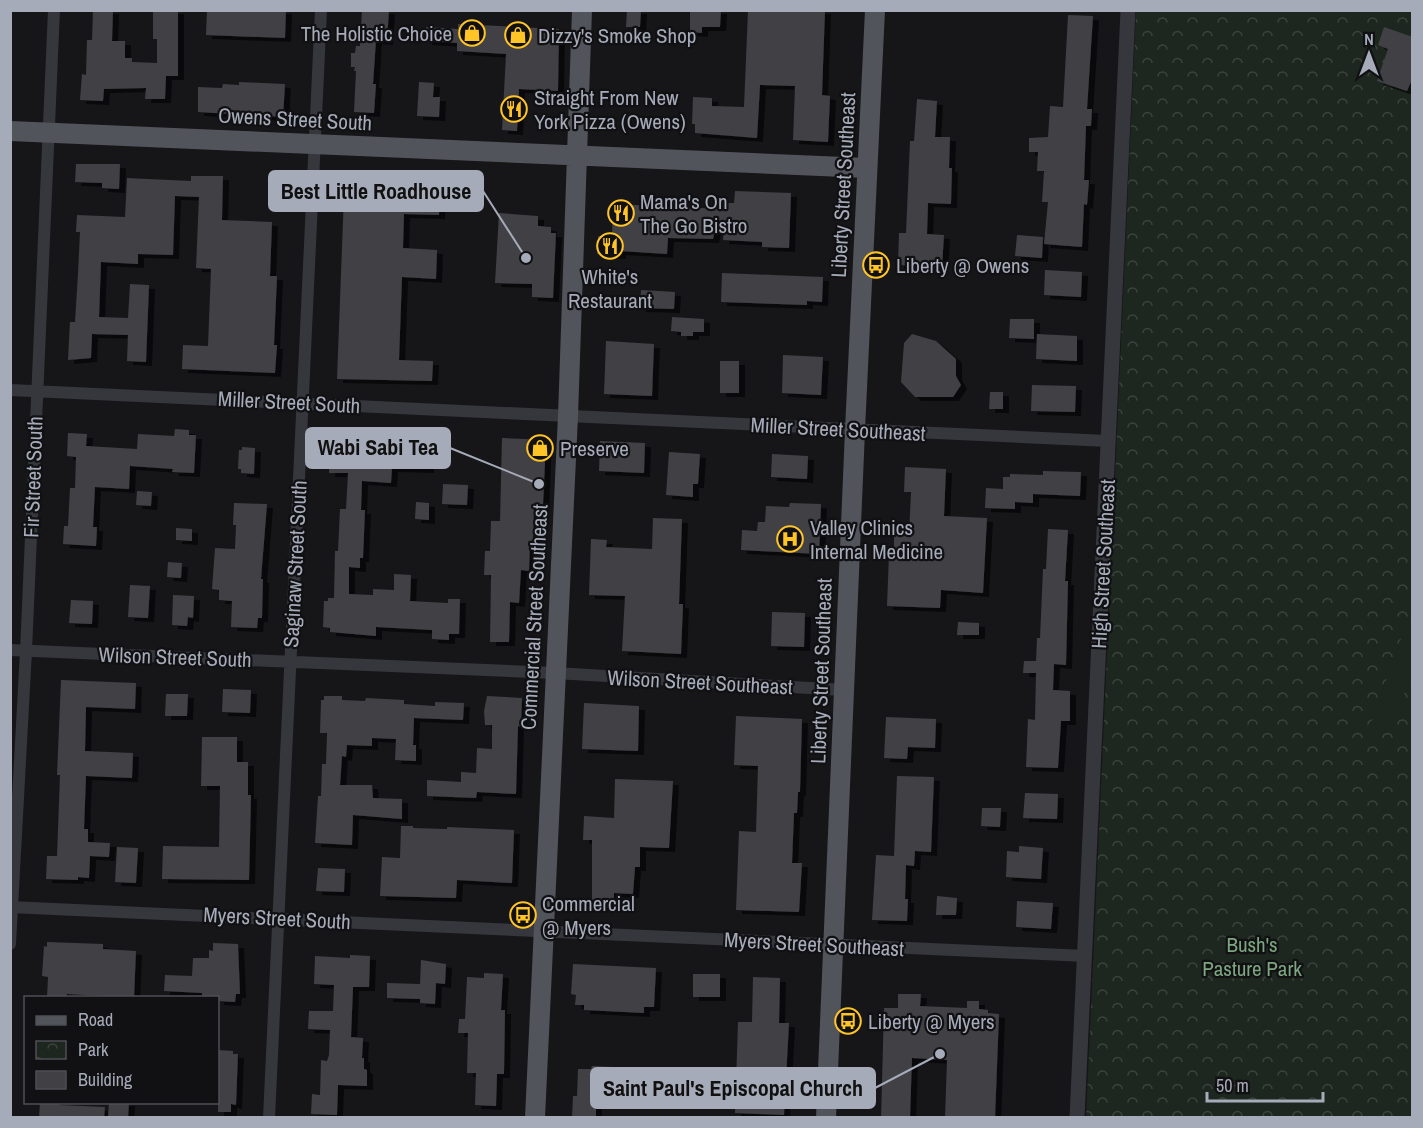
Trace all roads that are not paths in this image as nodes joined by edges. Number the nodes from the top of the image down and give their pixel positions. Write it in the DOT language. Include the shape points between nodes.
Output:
graph roads {
  1 [pos="54,10"];
  2 [pos="321,10"];
  3 [pos="582,10"];
  4 [pos="875,10"];
  5 [pos="1128,10"];
  6 [pos="10,131"];
  7 [pos="48,132"];
  8 [pos="315,144"];
  9 [pos="577,155"];
  10 [pos="867,168"];
  11 [pos="10,390"];
  12 [pos="37,390"];
  13 [pos="303,402"];
  14 [pos="568,416"];
  15 [pos="855,430"];
  16 [pos="1108,441"];
  17 [pos="10,650"];
  18 [pos="26,651"];
  19 [pos="291,662"];
  20 [pos="555,674"];
  21 [pos="844,690"];
  22 [pos="11,907"];
  23 [pos="279,918"];
  24 [pos="543,931"];
  25 [pos="10,944"];
  26 [pos="834,945"];
  27 [pos="1085,956"];
  28 [pos="269,1118"];
  29 [pos="535,1118"];
  30 [pos="826,1118"];
  31 [pos="1077,1118"];
  1 -- 7 [label="street, Fir Street South"];
  2 -- 8 [label="street, Saginaw Street South"];
  3 -- 9 [label="main road, Commercial Street Southeast"];
  4 -- 10 [label="main road, Liberty Street Southeast"];
  5 -- 16 [label="street, High Street Southeast"];
  6 -- 7 [label="main road, Owens Street South"];
  7 -- 8 [label="main road, Owens Street South"];
  7 -- 12 [label="street, Fir Street South"];
  8 -- 9 [label="main road, Owens Street South"];
  8 -- 13 [label="street, Saginaw Street South"];
  9 -- 10 [label="main road, Owens Street South"];
  9 -- 14 [label="main road, Commercial Street Southeast"];
  10 -- 15 [label="main road, Liberty Street Southeast"];
  11 -- 12 [label="street, Miller Street South"];
  12 -- 13 [label="street, Miller Street South"];
  12 -- 18 [label="street, Fir Street South"];
  13 -- 14 [label="street, Miller Street South"];
  13 -- 19 [label="street, Saginaw Street South"];
  14 -- 15 [label="street, Miller Street Southeast"];
  14 -- 20 [label="main road, Commercial Street Southeast"];
  15 -- 16 [label="street, Miller Street Southeast"];
  15 -- 21 [label="main road, Liberty Street Southeast"];
  16 -- 27 [label="street, High Street Southeast"];
  17 -- 18 [label="street, Wilson Street South"];
  18 -- 19 [label="street, Wilson Street South"];
  18 -- 22 [label="street, Fir Street South"];
  19 -- 20 [label="street, Wilson Street South"];
  19 -- 23 [label="street, Saginaw Street South"];
  20 -- 21 [label="street, Wilson Street Southeast"];
  20 -- 24 [label="main road, Commercial Street Southeast"];
  21 -- 26 [label="main road, Liberty Street Southeast"];
  22 -- 23 [label="street, Myers Street South"];
  22 -- 25 [label="street, Fir Street South"];
  23 -- 24 [label="street, Myers Street South"];
  23 -- 28 [label="street, Saginaw Street South"];
  24 -- 26 [label="street, Myers Street Southeast"];
  24 -- 29 [label="main road, Commercial Street Southeast"];
  26 -- 27 [label="street, Myers Street Southeast"];
  26 -- 30 [label="main road, Liberty Street Southeast"];
  27 -- 31 [label="street, High Street Southeast"];
}
